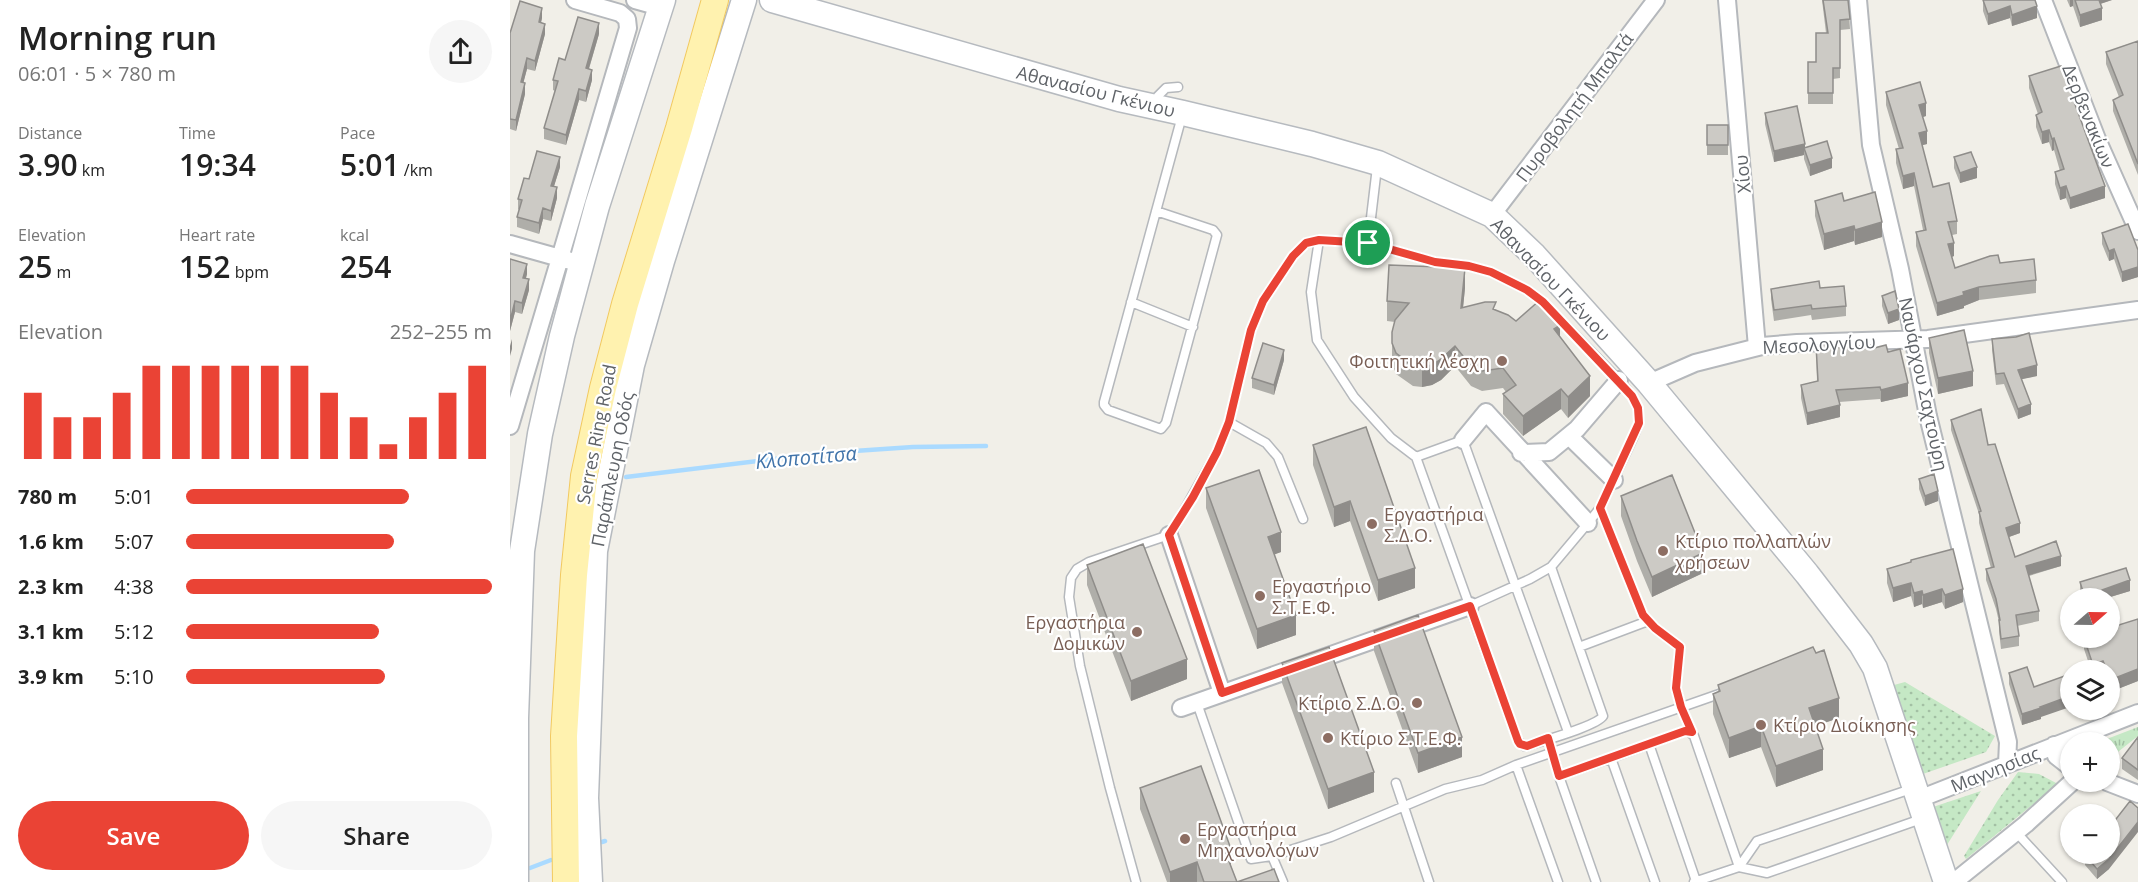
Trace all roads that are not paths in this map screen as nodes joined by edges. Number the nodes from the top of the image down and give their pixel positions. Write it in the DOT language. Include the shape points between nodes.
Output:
graph roads {
  1 [pos="575,0"];
  2 [pos="635,0"];
  3 [pos="715,0"];
  4 [pos="744,0"];
  5 [pos="772,0"];
  6 [pos="1727,0"];
  7 [pos="1858,0"];
  8 [pos="2043,0"];
  9 [pos="1649,3"];
  10 [pos="601,4"];
  11 [pos="662,4"];
  12 [pos="1178,87"];
  13 [pos="1154,107"];
  14 [pos="1183,113"];
  15 [pos="1378,163"];
  16 [pos="1156,211"];
  17 [pos="1492,214"];
  18 [pos="2138,231"];
  19 [pos="1319,240"];
  20 [pos="1368,243"];
  21 [pos="510,244"];
  22 [pos="571,261"];
  23 [pos="1131,302"];
  24 [pos="2138,310"];
  25 [pos="1193,327"];
  26 [pos="1913,340"];
  27 [pos="1757,347"];
  28 [pos="1619,380"];
  29 [pos="1649,383"];
  30 [pos="511,417"];
  31 [pos="1229,422"];
  32 [pos="1569,436"];
  33 [pos="1463,440"];
  34 [pos="1521,453"];
  35 [pos="1416,457"];
  36 [pos="1614,480"];
  37 [pos="1600,508"];
  38 [pos="1303,519"];
  39 [pos="1588,524"];
  40 [pos="1169,535"];
  41 [pos="516,559"];
  42 [pos="1551,567"];
  43 [pos="1515,586"];
  44 [pos="1470,606"];
  45 [pos="1648,621"];
  46 [pos="1579,647"];
  47 [pos="1736,688"];
  48 [pos="1222,693"];
  49 [pos="1189,705"];
  50 [pos="1681,707"];
  51 [pos="2138,712"];
  52 [pos="1568,732"];
  53 [pos="1692,732"];
  54 [pos="1548,738"];
  55 [pos="1649,744"];
  56 [pos="2054,745"];
  57 [pos="1552,752"];
  58 [pos="1611,758"];
  59 [pos="2060,759"];
  60 [pos="2007,764"];
  61 [pos="1516,765"];
  62 [pos="1559,776"];
  63 [pos="1396,783"];
  64 [pos="2120,787"];
  65 [pos="2061,792"];
  66 [pos="2138,794"];
  67 [pos="1919,801"];
  68 [pos="1404,807"];
  69 [pos="2016,832"];
  70 [pos="1272,856"];
  71 [pos="1739,867"];
  72 [pos="514,870"];
  73 [pos="566,882"];
  74 [pos="590,882"];
  75 [pos="1136,882"];
  76 [pos="1282,882"];
  77 [pos="1429,882"];
  78 [pos="1558,882"];
  79 [pos="1596,882"];
  80 [pos="1655,882"];
  81 [pos="1695,882"];
  82 [pos="1946,882"];
  83 [pos="1954,882"];
  84 [pos="2062,882"];
  1 -- 10 [label="street"];
  2 -- 11 [label="street"];
  3 -- 73 [label="main road, Serres Ring Road" via="625,304 584,476 564,736"];
  4 -- 74 [label="street, Παράπλευρη Οδός" via="632,365 595,550 586,798"];
  5 -- 13 [label="street, Αθανασίου Γκένιου"];
  6 -- 27 [label="street, Χίου"];
  7 -- 26 [label="street, Ναυάρχου Σαχτούρη" via="1871,145"];
  8 -- 18 [label="street, Δερβενακίων"];
  9 -- 17 [label="street, Πυροβολητή Μπαλτά"];
  10 -- 22 [label="street" via="624,16 628,28"];
  11 -- 22 [label="street" via="597,206"];
  12 -- 13 [label="lane" via="1166,88"];
  13 -- 14 [label="street, Αθανασίου Γκένιου"];
  14 -- 15 [label="street, Αθανασίου Γκένιου"];
  14 -- 16 [label="lane"];
  15 -- 17 [label="street, Αθανασίου Γκένιου"];
  15 -- 20 [label="lane"];
  16 -- 23 [label="lane"];
  16 -- 25 [label="lane" via="1213,230 1217,235"];
  17 -- 29 [label="street, Αθανασίου Γκένιου"];
  19 -- 20 [label="lane"];
  19 -- 31 [label="lane" via="1306,243 1293,256 1263,301 1251,330"];
  19 -- 35 [label="lane" via="1311,292 1317,340 1354,397 1391,438"];
  20 -- 28 [label="lane" via="1435,262 1491,272 1527,290"];
  21 -- 22 [label="street"];
  22 -- 30 [label="street"];
  22 -- 41 [label="street" via="562,336"];
  23 -- 25 [label="lane"];
  23 -- 25 [label="lane" via="1104,402 1108,410 1164,427"];
  24 -- 26 [label="street, Μεσολογγίου"];
  26 -- 27 [label="street, Μεσολογγίου"];
  26 -- 60 [label="street, Ναυάρχου Σαχτούρη" via="2008,742"];
  27 -- 29 [label="street, Μεσολογγίου" via="1695,363"];
  28 -- 32 [label="street"];
  28 -- 36 [label="lane" via="1638,408 1639,423"];
  29 -- 67 [label="street, Αθανασίου Γκένιου" via="1861,644 1875,668"];
  31 -- 38 [label="lane" via="1266,443 1278,457"];
  31 -- 40 [label="lane" via="1208,470"];
  32 -- 34 [label="street" via="1550,452"];
  32 -- 36 [label="street"];
  33 -- 34 [label="street" via="1486,412"];
  33 -- 35 [label="lane"];
  33 -- 43 [label="lane"];
  34 -- 39 [label="street"];
  35 -- 44 [label="lane"];
  36 -- 37 [label="lane"];
  37 -- 39 [label="lane"];
  37 -- 45 [label="lane"];
  39 -- 42 [label="lane"];
  40 -- 48 [label="street"];
  40 -- 75 [label="lane" via="1077,569 1071,579 1069,597 1080,666"];
  41 -- 72 [label="street"];
  42 -- 43 [label="lane"];
  42 -- 46 [label="lane"];
  43 -- 44 [label="lane"];
  43 -- 52 [label="lane"];
  44 -- 48 [label="street"];
  44 -- 54 [label="lane" via="1518,741 1527,746"];
  45 -- 46 [label="lane"];
  45 -- 50 [label="lane" via="1680,647 1676,688"];
  46 -- 52 [label="lane" via="1603,716"];
  47 -- 50 [label="lane"];
  48 -- 49 [label="street"];
  49 -- 70 [label="lane" via="1251,859"];
  50 -- 53 [label="lane"];
  50 -- 57 [label="lane"];
  51 -- 56 [label="street, Μαγνησίας"];
  52 -- 54 [label="lane"];
  53 -- 55 [label="lane"];
  53 -- 71 [label="lane"];
  54 -- 57 [label="lane"];
  55 -- 58 [label="lane"];
  55 -- 81 [label="lane"];
  56 -- 59 [label="street"];
  56 -- 60 [label="street, Μαγνησίας"];
  57 -- 61 [label="lane"];
  57 -- 62 [label="lane"];
  58 -- 62 [label="lane"];
  58 -- 80 [label="lane"];
  60 -- 67 [label="street, Μαγνησίας"];
  61 -- 68 [label="lane"];
  61 -- 78 [label="lane"];
  62 -- 79 [label="lane"];
  63 -- 68 [label="lane"];
  64 -- 66 [label="street"];
  65 -- 69 [label="street"];
  67 -- 71 [label="lane" via="1767,873"];
  67 -- 71 [label="lane" via="1757,841"];
  67 -- 82 [label="street, Αθανασίου Γκένιου"];
  68 -- 70 [label="lane"];
  68 -- 77 [label="lane"];
  69 -- 83 [label="street"];
  69 -- 84 [label="lane"];
  70 -- 76 [label="lane"];
  71 -- 81 [label="lane"];
}
